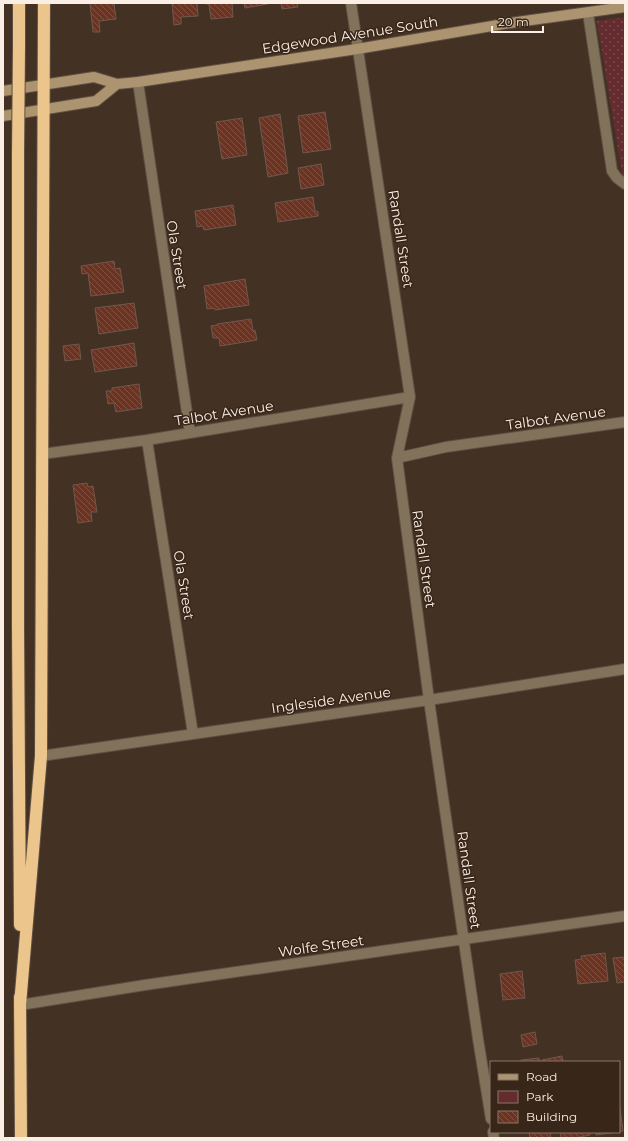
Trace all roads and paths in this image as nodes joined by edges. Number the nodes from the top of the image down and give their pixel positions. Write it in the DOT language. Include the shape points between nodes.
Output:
graph roads {
  1 [pos="19,3"];
  2 [pos="44,3"];
  3 [pos="351,3"];
  4 [pos="608,7"];
  5 [pos="625,7"];
  6 [pos="588,13"];
  7 [pos="357,49"];
  8 [pos="138,82"];
  9 [pos="117,84"];
  10 [pos="44,85"];
  11 [pos="3,91"];
  12 [pos="44,109"];
  13 [pos="3,116"];
  14 [pos="625,184"];
  15 [pos="410,397"];
  16 [pos="625,422"];
  17 [pos="190,433"];
  18 [pos="148,440"];
  19 [pos="42,454"];
  20 [pos="397,458"];
  21 [pos="625,668"];
  22 [pos="430,700"];
  23 [pos="193,734"];
  24 [pos="40,756"];
  25 [pos="625,916"];
  26 [pos="464,940"];
  27 [pos="20,1005"];
  28 [pos="490,1112"];
  29 [pos="21,1138"];
  1 -- 27 [label="highway, bridge"];
  2 -- 10 [label="highway"];
  3 -- 7 [label="street, Randall Street"];
  4 -- 5 [label="main road, Edgewood Avenue South"];
  4 -- 6 [label="main road, Edgewood Avenue South"];
  6 -- 7 [label="main road, Edgewood Avenue South" via="510,23"];
  6 -- 14 [label="street" via="612,171"];
  7 -- 8 [label="main road, Edgewood Avenue South"];
  7 -- 15 [label="street, Randall Street"];
  8 -- 9 [label="main road, Edgewood Avenue South"];
  8 -- 17 [label="street, Ola Street"];
  9 -- 10 [label="main road, Edgewood Avenue South" via="94,77"];
  9 -- 12 [label="main road" via="96,101"];
  10 -- 11 [label="main road, Edgewood Avenue South"];
  10 -- 12 [label="highway"];
  12 -- 13 [label="main road"];
  12 -- 19 [label="highway"];
  15 -- 17 [label="street, Talbot Avenue"];
  15 -- 20 [label="street, Randall Street"];
  16 -- 20 [label="street, Talbot Avenue" via="446,447"];
  17 -- 18 [label="street, Talbot Avenue"];
  18 -- 19 [label="street, Talbot Avenue"];
  18 -- 23 [label="street, Ola Street"];
  19 -- 24 [label="highway"];
  20 -- 22 [label="street, Randall Street"];
  21 -- 22 [label="street, Ingleside Avenue"];
  22 -- 23 [label="street, Ingleside Avenue"];
  22 -- 26 [label="street, Randall Street"];
  23 -- 24 [label="street, Ingleside Avenue"];
  24 -- 27 [label="highway"];
  25 -- 26 [label="street, Wolfe Street"];
  26 -- 27 [label="street, Wolfe Street" via="145,984"];
  26 -- 28 [label="street, Randall Street"];
  27 -- 29 [label="highway"];
}
